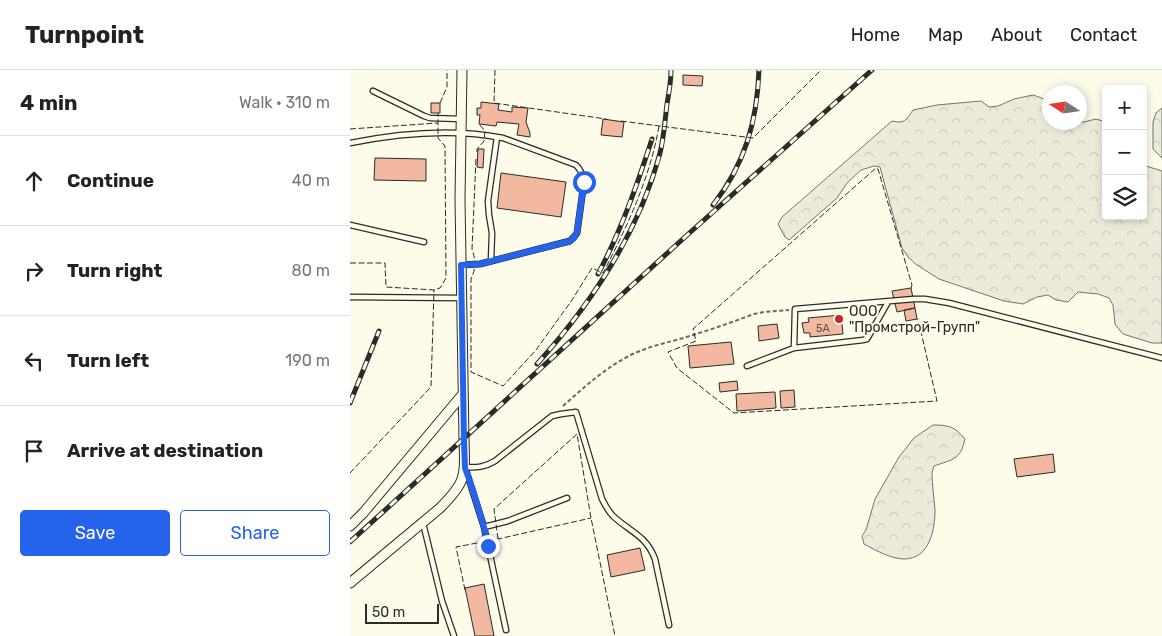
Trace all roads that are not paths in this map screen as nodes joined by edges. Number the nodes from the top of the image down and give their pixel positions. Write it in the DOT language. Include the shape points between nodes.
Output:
graph roads {
  1 [pos="462,70"];
  2 [pos="373,91"];
  3 [pos="462,119"];
  4 [pos="462,133"];
  5 [pos="496,137"];
  6 [pos="350,143"];
  7 [pos="350,225"];
  8 [pos="424,242"];
  9 [pos="491,261"];
  10 [pos="461,265"];
  11 [pos="350,297"];
  12 [pos="462,298"];
  13 [pos="888,302"];
  14 [pos="794,348"];
  15 [pos="1162,358"];
  16 [pos="747,366"];
  17 [pos="463,394"];
  18 [pos="465,468"];
  19 [pos="567,498"];
  20 [pos="423,523"];
  21 [pos="350,526"];
  22 [pos="484,527"];
  23 [pos="350,583"];
  24 [pos="669,625"];
  25 [pos="506,630"];
  26 [pos="454,636"];
  1 -- 3 [label="street"];
  2 -- 3 [label="lane" via="430,118"];
  3 -- 4 [label="street"];
  4 -- 5 [label="lane"];
  4 -- 6 [label="lane" via="438,132"];
  4 -- 10 [label="street"];
  5 -- 9 [label="lane" via="488,201"];
  5 -- 9 [label="lane" via="576,165 584,182 574,238"];
  7 -- 8 [label="lane"];
  9 -- 10 [label="lane"];
  10 -- 12 [label="street"];
  11 -- 12 [label="lane"];
  12 -- 17 [label="street"];
  13 -- 14 [label="lane" via="867,339"];
  13 -- 14 [label="lane" via="795,310"];
  13 -- 15 [label="lane" via="925,299 949,303"];
  14 -- 16 [label="lane"];
  17 -- 18 [label="street"];
  17 -- 21 [label="street"];
  18 -- 20 [label="street" via="463,479 452,495"];
  18 -- 22 [label="lane"];
  18 -- 24 [label="lane" via="477,468 495,461 552,416 576,412 602,499 613,515 652,550"];
  19 -- 22 [label="lane"];
  20 -- 23 [label="street"];
  20 -- 26 [label="lane"];
  22 -- 25 [label="lane"];
}
